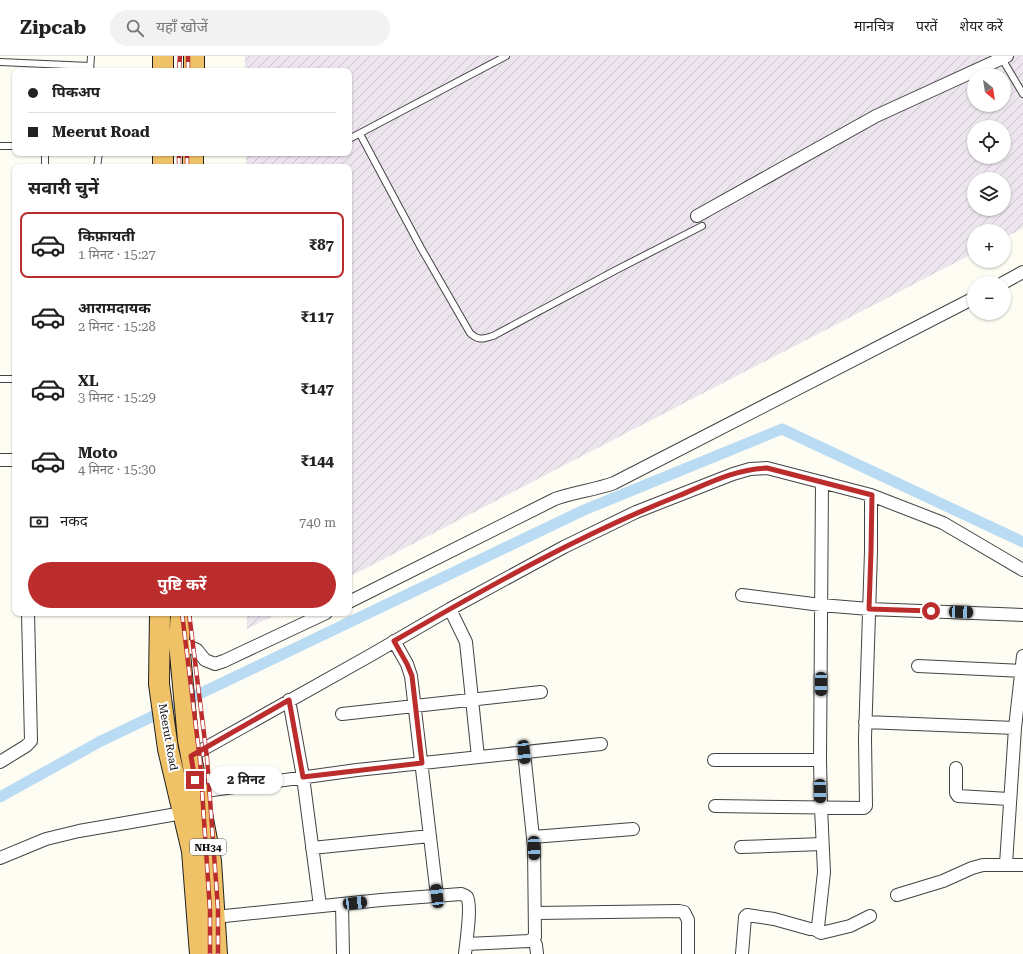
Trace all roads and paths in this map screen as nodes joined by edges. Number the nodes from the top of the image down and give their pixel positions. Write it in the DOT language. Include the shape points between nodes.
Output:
graph roads {
  1 [pos="91,56"];
  2 [pos="163,56"];
  3 [pos="194,56"];
  4 [pos="506,56"];
  5 [pos="1003,57"];
  6 [pos="0,62"];
  7 [pos="90,68"];
  8 [pos="163,68"];
  9 [pos="194,68"];
  10 [pos="1023,94"];
  11 [pos="360,134"];
  12 [pos="352,138"];
  13 [pos="0,146"];
  14 [pos="12,146"];
  15 [pos="699,221"];
  16 [pos="1023,272"];
  17 [pos="1011,279"];
  18 [pos="967,302"];
  19 [pos="0,379"];
  20 [pos="12,379"];
  21 [pos="0,460"];
  22 [pos="12,460"];
  23 [pos="822,482"];
  24 [pos="872,495"];
  25 [pos="1023,570"];
  26 [pos="742,595"];
  27 [pos="352,600"];
  28 [pos="821,605"];
  29 [pos="450,609"];
  30 [pos="869,609"];
  31 [pos="1023,615"];
  32 [pos="28,616"];
  33 [pos="160,616"];
  34 [pos="181,616"];
  35 [pos="320,616"];
  36 [pos="394,641"];
  37 [pos="179,642"];
  38 [pos="1023,656"];
  39 [pos="918,666"];
  40 [pos="1022,671"];
  41 [pos="541,692"];
  42 [pos="472,699"];
  43 [pos="289,700"];
  44 [pos="415,705"];
  45 [pos="342,714"];
  46 [pos="865,722"];
  47 [pos="1015,728"];
  48 [pos="601,744"];
  49 [pos="189,748"];
  50 [pos="524,752"];
  51 [pos="478,757"];
  52 [pos="714,760"];
  53 [pos="820,760"];
  54 [pos="0,762"];
  55 [pos="422,763"];
  56 [pos="956,768"];
  57 [pos="303,777"];
  58 [pos="198,792"];
  59 [pos="1010,799"];
  60 [pos="715,806"];
  61 [pos="821,807"];
  62 [pos="183,813"];
  63 [pos="633,829"];
  64 [pos="430,836"];
  65 [pos="533,837"];
  66 [pos="822,844"];
  67 [pos="741,847"];
  68 [pos="312,848"];
  69 [pos="0,858"];
  70 [pos="1006,864"];
  71 [pos="1023,864"];
  72 [pos="897,895"];
  73 [pos="437,896"];
  74 [pos="342,904"];
  75 [pos="320,906"];
  76 [pos="536,913"];
  77 [pos="870,916"];
  78 [pos="215,917"];
  79 [pos="814,929"];
  80 [pos="533,939"];
  81 [pos="466,949"];
  82 [pos="200,954"];
  83 [pos="217,954"];
  84 [pos="343,954"];
  85 [pos="537,954"];
  86 [pos="688,954"];
  87 [pos="742,954"];
  1 -- 7 [label="lane"];
  2 -- 8 [label="highway"];
  3 -- 9 [label="highway"];
  4 -- 11 [label="lane"];
  5 -- 10 [label="lane"];
  5 -- 15 [label="street" via="876,116"];
  6 -- 7 [label="lane"];
  11 -- 12 [label="lane"];
  11 -- 15 [label="lane" via="421,248 475,338 493,336 616,270"];
  13 -- 14 [label="lane"];
  16 -- 17 [label="street"];
  18 -- 27 [label="street" via="614,483 555,499"];
  19 -- 20 [label="lane"];
  21 -- 22 [label="street"];
  23 -- 24 [label="street"];
  23 -- 28 [label="street"];
  23 -- 29 [label="street" via="767,468 733,474 630,515 564,547"];
  24 -- 25 [label="street" via="943,523"];
  24 -- 30 [label="street"];
  26 -- 28 [label="street"];
  28 -- 30 [label="street"];
  28 -- 53 [label="street"];
  29 -- 36 [label="street"];
  29 -- 42 [label="street" via="466,642"];
  30 -- 31 [label="street"];
  30 -- 46 [label="street"];
  32 -- 54 [label="street" via="31,741"];
  33 -- 62 [label="highway, Meerut Road / NH34" via="159,684 168,750"];
  34 -- 37 [label="highway, Meerut Road / NH34"];
  35 -- 37 [label="street" via="215,664 205,660 197,650"];
  36 -- 43 [label="street"];
  36 -- 44 [label="street" via="410,671"];
  37 -- 49 [label="highway, Meerut Road / NH34"];
  38 -- 40 [label="street"];
  39 -- 40 [label="street"];
  40 -- 47 [label="street"];
  41 -- 42 [label="street"];
  42 -- 44 [label="street"];
  42 -- 51 [label="street"];
  43 -- 49 [label="street"];
  43 -- 57 [label="street"];
  44 -- 45 [label="street"];
  44 -- 55 [label="street"];
  46 -- 47 [label="street"];
  46 -- 61 [label="street" via="866,806"];
  47 -- 59 [label="street"];
  48 -- 50 [label="street"];
  49 -- 58 [label="highway, Meerut Road / NH34"];
  50 -- 51 [label="street"];
  50 -- 65 [label="street"];
  51 -- 55 [label="street"];
  52 -- 53 [label="street"];
  53 -- 61 [label="street"];
  55 -- 57 [label="street"];
  55 -- 64 [label="street"];
  56 -- 59 [label="street" via="958,796"];
  57 -- 58 [label="street"];
  57 -- 68 [label="street"];
  58 -- 78 [label="highway, Meerut Road / NH34" via="211,861"];
  59 -- 70 [label="street"];
  60 -- 61 [label="street"];
  61 -- 66 [label="street"];
  62 -- 69 [label="street" via="46,839"];
  62 -- 82 [label="highway, Meerut Road / NH34" via="192,851"];
  63 -- 65 [label="street"];
  64 -- 68 [label="street"];
  64 -- 73 [label="street"];
  65 -- 76 [label="street"];
  66 -- 67 [label="street"];
  66 -- 79 [label="street" via="824,878 818,927"];
  68 -- 75 [label="street"];
  70 -- 71 [label="street"];
  70 -- 72 [label="street" via="978,866 943,881"];
  73 -- 74 [label="street"];
  73 -- 81 [label="street" via="461,894 468,899"];
  74 -- 75 [label="street"];
  74 -- 84 [label="street"];
  75 -- 78 [label="street"];
  76 -- 80 [label="street" via="536,932"];
  76 -- 86 [label="street" via="684,912 688,920"];
  77 -- 79 [label="street" via="850,926 821,933"];
  78 -- 83 [label="highway, Meerut Road / NH34"];
  79 -- 87 [label="street" via="747,915"];
  80 -- 81 [label="street"];
  80 -- 85 [label="street"];
}
